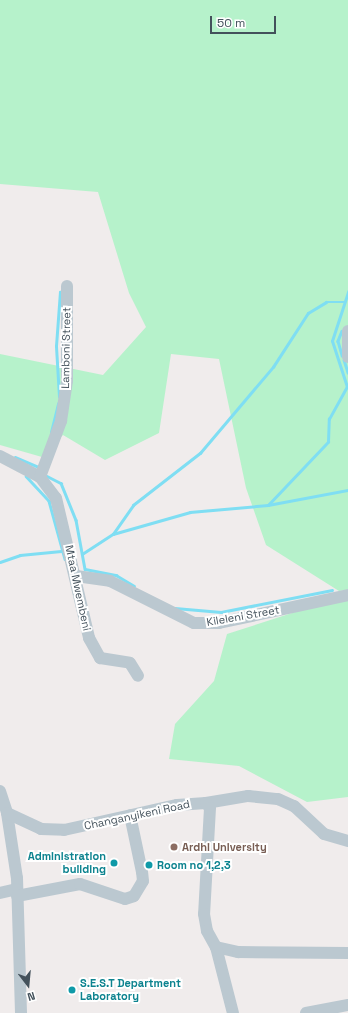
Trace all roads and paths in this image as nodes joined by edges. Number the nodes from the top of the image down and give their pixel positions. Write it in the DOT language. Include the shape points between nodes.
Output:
graph roads {
  1 [pos="67,286"];
  2 [pos="348,331"];
  3 [pos="348,357"];
  4 [pos="0,456"];
  5 [pos="40,478"];
  6 [pos="76,576"];
  7 [pos="348,595"];
  8 [pos="138,676"];
  9 [pos="0,791"];
  10 [pos="206,803"];
  11 [pos="130,815"];
  12 [pos="5,819"];
  13 [pos="348,842"];
  14 [pos="0,893"];
  15 [pos="17,893"];
  16 [pos="216,947"];
  17 [pos="348,953"];
  18 [pos="348,1005"];
  19 [pos="326,1011"];
  20 [pos="21,1013"];
  21 [pos="233,1013"];
  22 [pos="306,1013"];
  1 -- 5 [label="street, Lamboni Street" via="64,401 61,421"];
  2 -- 3 [label="street"];
  4 -- 5 [label="street"];
  5 -- 6 [label="street, Mtaa Mwembeni" via="56,498 62,512"];
  6 -- 7 [label="street, Kileleni Street" via="110,581 194,623 219,623"];
  6 -- 8 [label="street, Mtaa Mwembeni" via="81,612 96,652 106,660 130,663"];
  9 -- 12 [label="street"];
  10 -- 11 [label="street, Changanyikeni Road" via="198,802"];
  10 -- 13 [label="street" via="248,796 278,799 294,806 324,834"];
  10 -- 16 [label="street, Changanyikeni Road" via="210,808 204,914 207,931"];
  11 -- 12 [label="street, Changanyikeni Road" via="64,830 41,829"];
  11 -- 15 [label="street" via="143,882 134,896 125,899 80,884"];
  12 -- 15 [label="street"];
  14 -- 15 [label="street"];
  15 -- 20 [label="street"];
  16 -- 17 [label="street" via="238,952"];
  16 -- 21 [label="street, Changanyikeni Road"];
  18 -- 19 [label="street"];
  19 -- 22 [label="street"];
}
